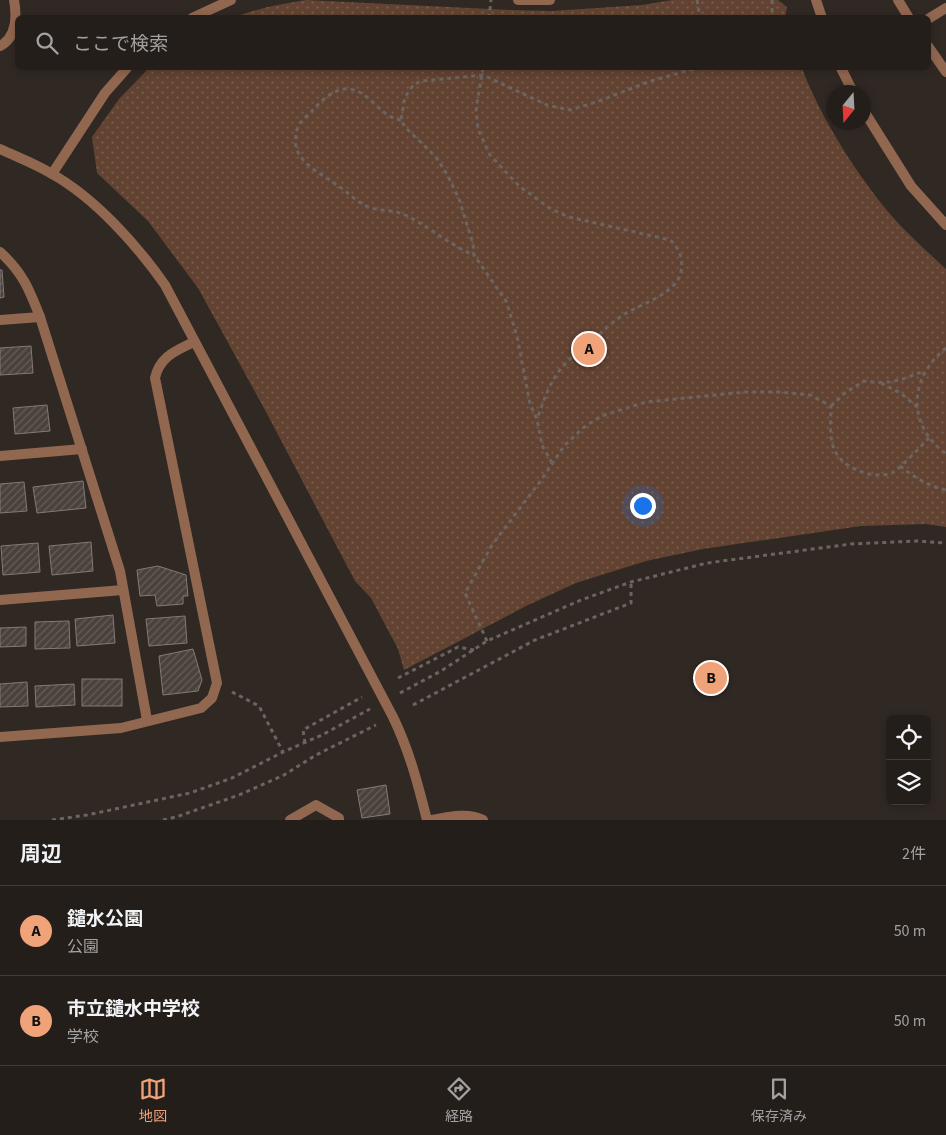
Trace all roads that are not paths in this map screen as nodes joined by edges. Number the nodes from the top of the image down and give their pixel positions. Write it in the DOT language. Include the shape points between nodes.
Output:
graph roads {
  1 [pos="14,0"];
  2 [pos="231,0"];
  3 [pos="518,0"];
  4 [pos="550,0"];
  5 [pos="816,0"];
  6 [pos="898,0"];
  7 [pos="946,8"];
  8 [pos="15,15"];
  9 [pos="198,15"];
  10 [pos="821,15"];
  11 [pos="907,15"];
  12 [pos="931,17"];
  13 [pos="15,26"];
  14 [pos="0,46"];
  15 [pos="931,50"];
  16 [pos="124,70"];
  17 [pos="843,70"];
  18 [pos="946,72"];
  19 [pos="850,85"];
  20 [pos="871,122"];
  21 [pos="0,149"];
  22 [pos="52,174"];
  23 [pos="946,225"];
  24 [pos="0,252"];
  25 [pos="40,317"];
  26 [pos="0,320"];
  27 [pos="194,342"];
  28 [pos="82,450"];
  29 [pos="0,456"];
  30 [pos="123,590"];
  31 [pos="0,600"];
  32 [pos="148,720"];
  33 [pos="0,736"];
  34 [pos="290,820"];
  35 [pos="339,820"];
  36 [pos="426,820"];
  37 [pos="432,820"];
  38 [pos="483,820"];
  1 -- 8 [label="street"];
  2 -- 9 [label="street"];
  3 -- 4 [label="street"];
  5 -- 10 [label="street"];
  6 -- 11 [label="street"];
  7 -- 12 [label="street"];
  13 -- 14 [label="street" via="7,42"];
  15 -- 18 [label="street"];
  16 -- 22 [label="street" via="105,93"];
  17 -- 19 [label="street"];
  20 -- 23 [label="street" via="911,186"];
  21 -- 22 [label="street"];
  22 -- 27 [label="street" via="80,193 136,247 165,285"];
  24 -- 25 [label="street" via="26,281"];
  25 -- 26 [label="street"];
  25 -- 28 [label="street"];
  27 -- 32 [label="street" via="161,362 155,378 217,683 212,698 201,708"];
  27 -- 36 [label="street" via="406,743"];
  28 -- 29 [label="street"];
  28 -- 30 [label="street"];
  30 -- 31 [label="street"];
  30 -- 32 [label="street"];
  32 -- 33 [label="street" via="121,728"];
  34 -- 35 [label="street" via="316,804"];
  37 -- 38 [label="street" via="455,816"];
}
